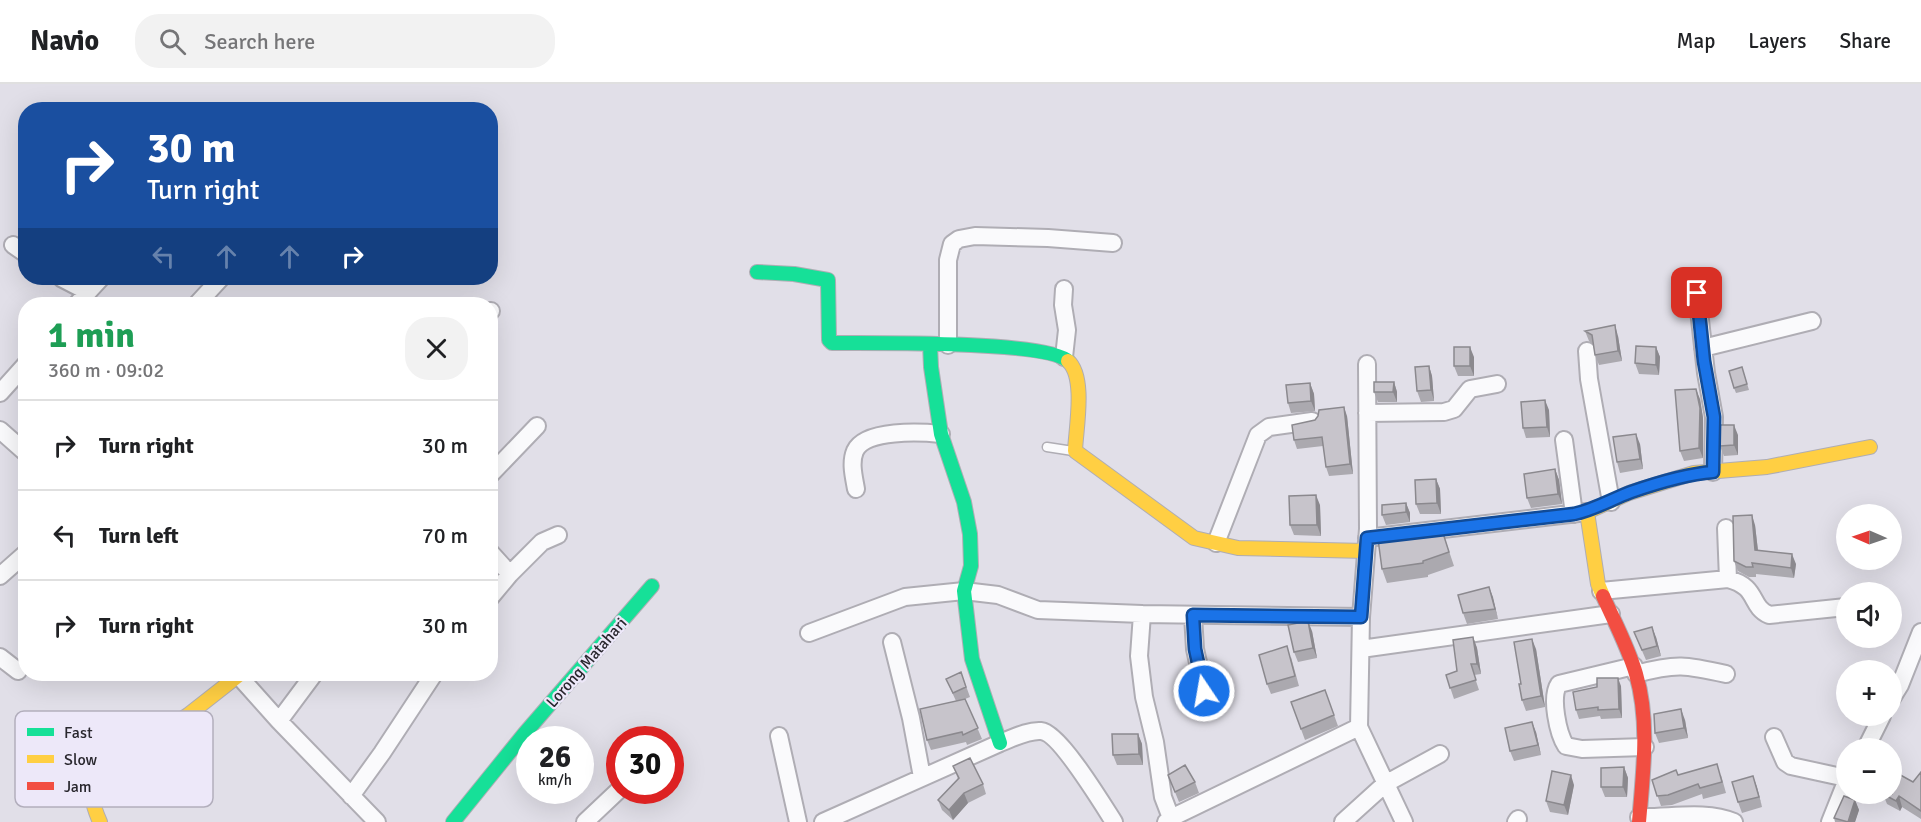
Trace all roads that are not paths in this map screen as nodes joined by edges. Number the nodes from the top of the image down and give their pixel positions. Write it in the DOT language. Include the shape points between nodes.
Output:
graph roads {
  1 [pos="1113,243"];
  2 [pos="757,272"];
  3 [pos="69,285"];
  4 [pos="95,285"];
  5 [pos="215,285"];
  6 [pos="1064,289"];
  7 [pos="1697,293"];
  8 [pos="82,297"];
  9 [pos="84,297"];
  10 [pos="203,297"];
  11 [pos="1812,321"];
  12 [pos="930,344"];
  13 [pos="948,345"];
  14 [pos="1703,348"];
  15 [pos="1587,351"];
  16 [pos="1064,357"];
  17 [pos="1367,364"];
  18 [pos="18,372"];
  19 [pos="1497,384"];
  20 [pos="0,393"];
  21 [pos="1367,413"];
  22 [pos="1312,421"];
  23 [pos="537,426"];
  24 [pos="0,430"];
  25 [pos="941,434"];
  26 [pos="1564,440"];
  27 [pos="18,446"];
  28 [pos="1047,447"];
  29 [pos="1870,447"];
  30 [pos="1075,451"];
  31 [pos="498,467"];
  32 [pos="1713,472"];
  33 [pos="856,489"];
  34 [pos="1611,502"];
  35 [pos="1581,513"];
  36 [pos="1726,528"];
  37 [pos="558,535"];
  38 [pos="1216,543"];
  39 [pos="1367,545"];
  40 [pos="498,560"];
  41 [pos="18,561"];
  42 [pos="510,573"];
  43 [pos="0,576"];
  44 [pos="1728,579"];
  45 [pos="652,586"];
  46 [pos="498,588"];
  47 [pos="964,591"];
  48 [pos="1601,591"];
  49 [pos="1836,608"];
  50 [pos="1143,614"];
  51 [pos="1611,614"];
  52 [pos="1193,615"];
  53 [pos="1361,617"];
  54 [pos="1921,632"];
  55 [pos="808,633"];
  56 [pos="892,642"];
  57 [pos="1361,649"];
  58 [pos="0,657"];
  59 [pos="1635,670"];
  60 [pos="18,671"];
  61 [pos="1726,674"];
  62 [pos="1902,680"];
  63 [pos="229,681"];
  64 [pos="244,681"];
  65 [pos="309,681"];
  66 [pos="429,681"];
  67 [pos="1207,704"];
  68 [pos="193,711"];
  69 [pos="279,721"];
  70 [pos="1359,727"];
  71 [pos="778,736"];
  72 [pos="1774,737"];
  73 [pos="1000,742"];
  74 [pos="1645,747"];
  75 [pos="1440,754"];
  76 [pos="922,777"];
  77 [pos="1836,777"];
  78 [pos="1385,784"];
  79 [pos="351,796"];
  80 [pos="606,802"];
  81 [pos="1837,804"];
  82 [pos="93,807"];
  83 [pos="1639,819"];
  84 [pos="1169,820"];
  85 [pos="100,822"];
  86 [pos="377,822"];
  87 [pos="453,822"];
  88 [pos="585,822"];
  89 [pos="798,822"];
  90 [pos="823,822"];
  91 [pos="1114,822"];
  92 [pos="1343,822"];
  93 [pos="1404,822"];
  94 [pos="1734,822"];
  95 [pos="1830,822"];
  1 -- 13 [label="street" via="975,236 959,239 952,244 948,260"];
  2 -- 12 [label="street" via="828,280 832,343"];
  3 -- 8 [label="street"];
  4 -- 9 [label="street"];
  5 -- 10 [label="street"];
  6 -- 16 [label="street"];
  7 -- 14 [label="street"];
  11 -- 14 [label="street"];
  12 -- 13 [label="street"];
  12 -- 25 [label="street"];
  13 -- 16 [label="street" via="1035,350"];
  14 -- 32 [label="street" via="1714,417"];
  15 -- 34 [label="street" via="1588,379"];
  16 -- 30 [label="street" via="1074,366 1079,388"];
  17 -- 21 [label="street"];
  18 -- 20 [label="street"];
  19 -- 21 [label="street" via="1470,389 1454,409 1444,412"];
  21 -- 39 [label="street"];
  22 -- 38 [label="street" via="1269,427 1258,435"];
  23 -- 31 [label="street"];
  24 -- 27 [label="street"];
  25 -- 33 [label="street" via="919,431 865,441 855,452 852,466"];
  25 -- 47 [label="street" via="964,502 970,534 971,566"];
  26 -- 35 [label="street"];
  28 -- 30 [label="lane"];
  29 -- 32 [label="street" via="1767,467"];
  30 -- 38 [label="street" via="1194,538"];
  32 -- 34 [label="street" via="1694,473"];
  34 -- 35 [label="street"];
  35 -- 39 [label="street"];
  35 -- 48 [label="street"];
  36 -- 44 [label="street"];
  37 -- 42 [label="street" via="542,542"];
  38 -- 39 [label="street" via="1238,548"];
  39 -- 53 [label="street"];
  40 -- 42 [label="street"];
  41 -- 43 [label="street"];
  42 -- 46 [label="street"];
  44 -- 48 [label="street"];
  44 -- 49 [label="street" via="1750,590 1762,612 1768,615"];
  45 -- 87 [label="street, Lorong Matahari"];
  47 -- 50 [label="street" via="998,595 1038,610"];
  47 -- 55 [label="street" via="905,597"];
  47 -- 73 [label="street" via="972,658"];
  48 -- 51 [label="street"];
  50 -- 52 [label="street"];
  50 -- 84 [label="street" via="1139,656 1144,697"];
  51 -- 57 [label="street"];
  51 -- 59 [label="street"];
  52 -- 53 [label="street"];
  52 -- 67 [label="street" via="1195,649"];
  53 -- 57 [label="street"];
  54 -- 62 [label="street"];
  56 -- 76 [label="street"];
  57 -- 70 [label="street"];
  58 -- 60 [label="street"];
  59 -- 61 [label="street" via="1689,665"];
  59 -- 74 [label="street"];
  59 -- 74 [label="street" via="1558,684 1555,700 1566,746"];
  63 -- 68 [label="street"];
  64 -- 69 [label="street"];
  65 -- 69 [label="street"];
  66 -- 79 [label="street"];
  69 -- 79 [label="street"];
  70 -- 78 [label="street"];
  70 -- 84 [label="street"];
  71 -- 89 [label="street"];
  72 -- 77 [label="street" via="1785,762 1791,766"];
  73 -- 76 [label="street"];
  73 -- 91 [label="street" via="1033,732 1049,733"];
  74 -- 83 [label="street"];
  75 -- 78 [label="street"];
  76 -- 90 [label="street"];
  78 -- 92 [label="street"];
  78 -- 93 [label="street"];
  79 -- 86 [label="street"];
  80 -- 88 [label="street"];
  81 -- 95 [label="street"];
  82 -- 85 [label="street"];
  83 -- 94 [label="street" via="1694,815 1723,817"];
}
